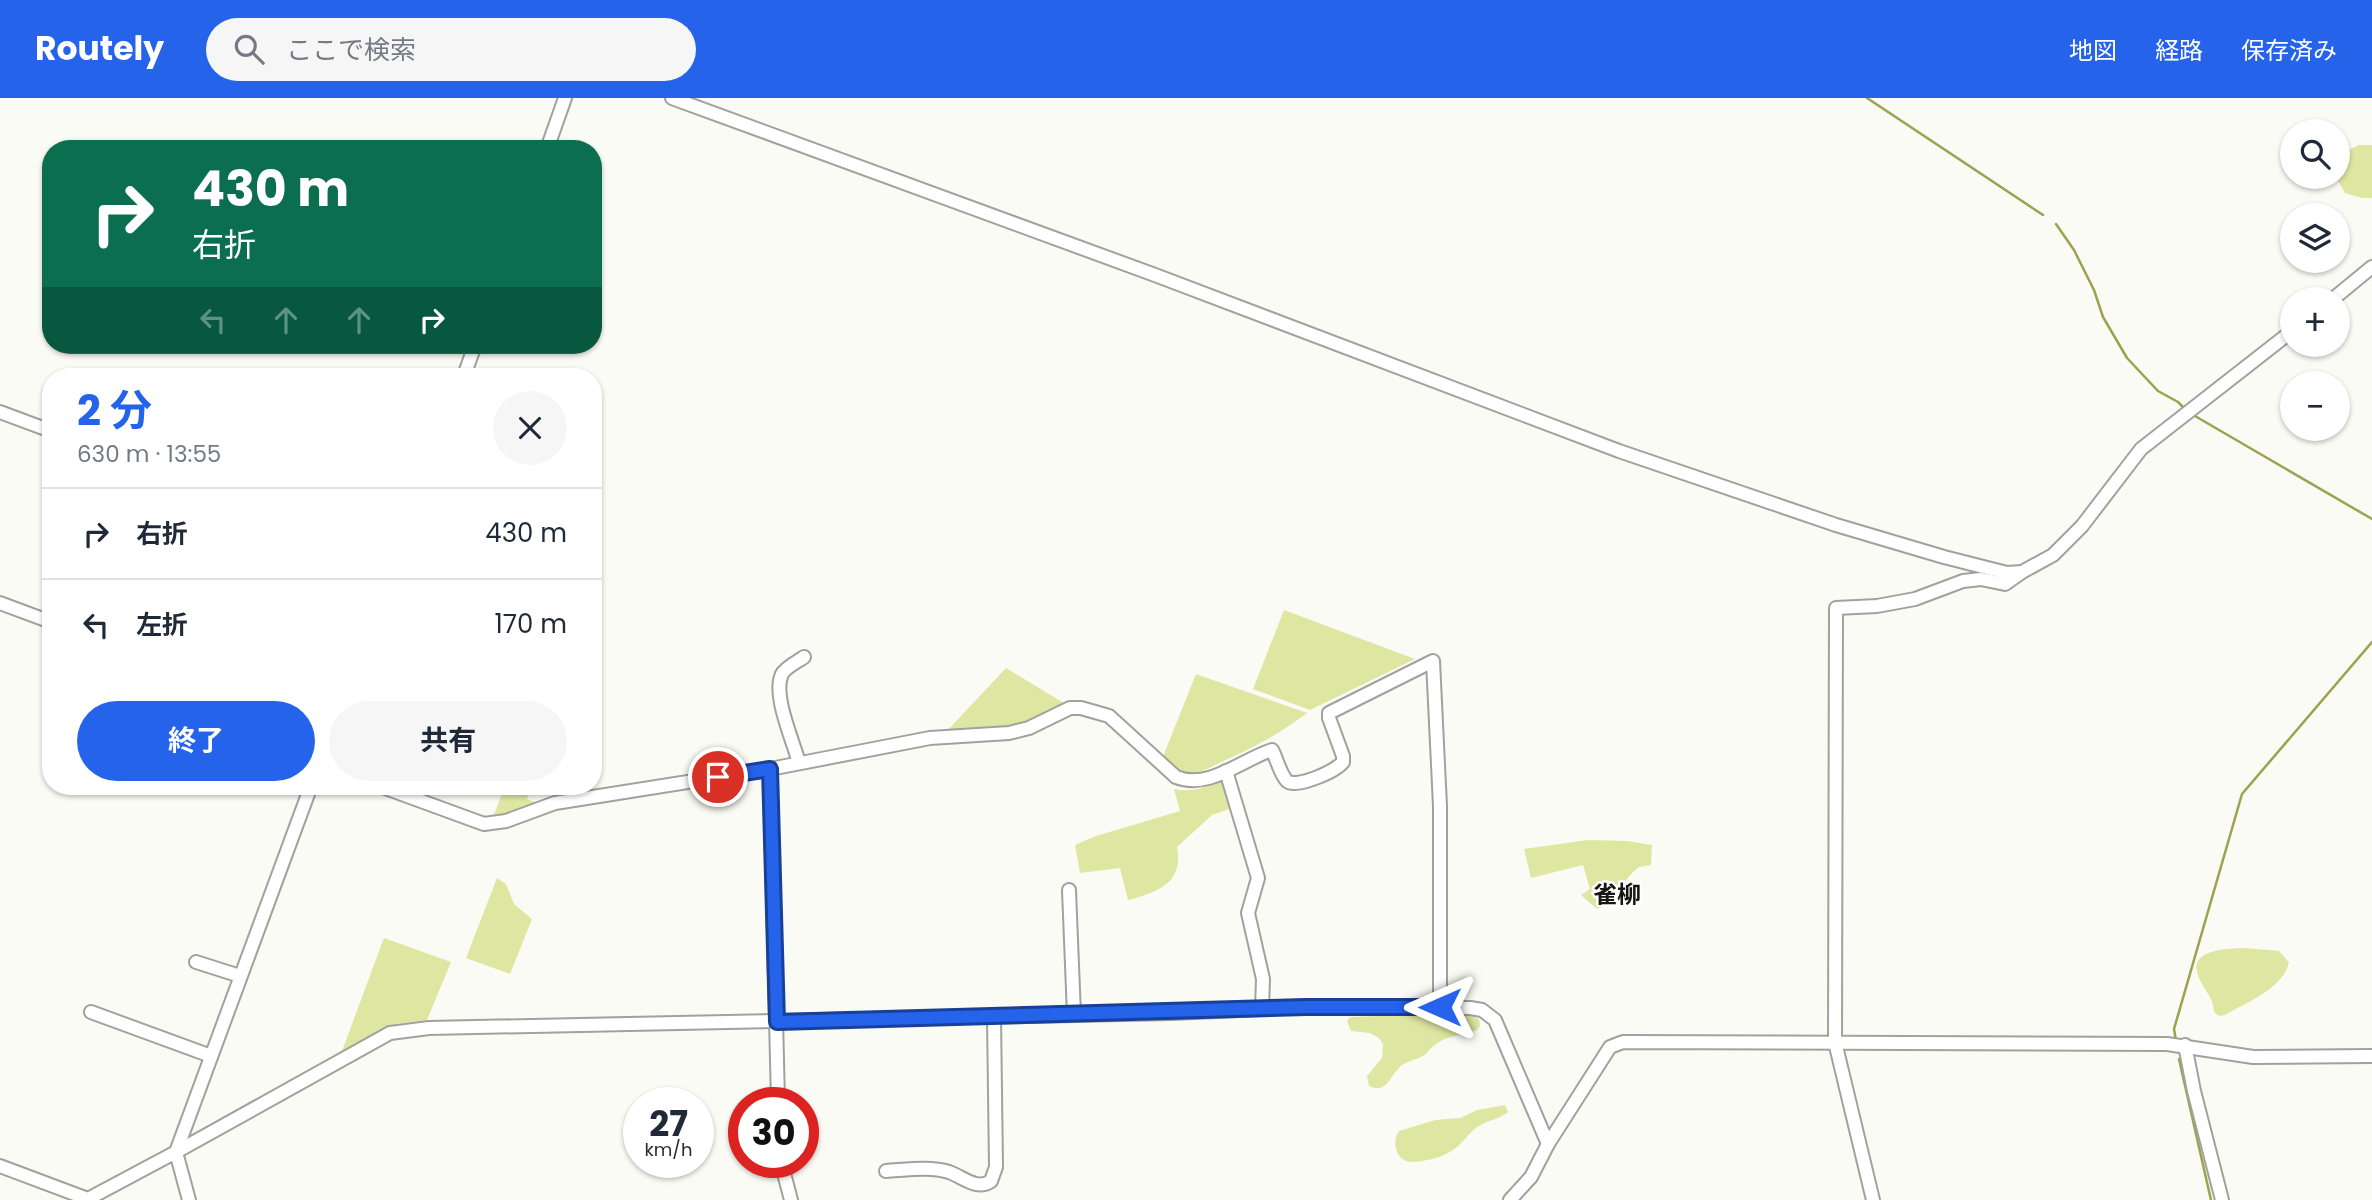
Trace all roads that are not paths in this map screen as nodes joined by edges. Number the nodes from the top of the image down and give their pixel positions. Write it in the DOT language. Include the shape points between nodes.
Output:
graph roads {
  1 [pos="565,98"];
  2 [pos="671,98"];
  3 [pos="550,140"];
  4 [pos="2372,267"];
  5 [pos="2348,287"];
  6 [pos="2280,340"];
  7 [pos="0,412"];
  8 [pos="42,427"];
  9 [pos="2022,572"];
  10 [pos="0,603"];
  11 [pos="42,619"];
  12 [pos="804,657"];
  13 [pos="799,763"];
  14 [pos="770,769"];
  15 [pos="1226,771"];
  16 [pos="308,795"];
  17 [pos="405,795"];
  18 [pos="1069,890"];
  19 [pos="196,962"];
  20 [pos="240,976"];
  21 [pos="1440,1007"];
  22 [pos="1262,1009"];
  23 [pos="91,1012"];
  24 [pos="1074,1015"];
  25 [pos="994,1017"];
  26 [pos="777,1022"];
  27 [pos="1835,1042"];
  28 [pos="2185,1045"];
  29 [pos="211,1056"];
  30 [pos="2372,1056"];
  31 [pos="778,1087"];
  32 [pos="1548,1144"];
  33 [pos="176,1152"];
  34 [pos="0,1167"];
  35 [pos="886,1171"];
  36 [pos="786,1178"];
  37 [pos="87,1200"];
  38 [pos="189,1200"];
  39 [pos="792,1200"];
  40 [pos="1510,1200"];
  41 [pos="1872,1200"];
  42 [pos="2222,1200"];
  1 -- 3 [label="street"];
  2 -- 9 [label="street" via="1619,451 1836,525 1944,557"];
  4 -- 5 [label="street"];
  6 -- 9 [label="street" via="2141,449 2082,526 2053,555"];
  7 -- 8 [label="street"];
  9 -- 27 [label="street" via="2005,584 1963,581 1915,599 1836,608"];
  10 -- 11 [label="street"];
  12 -- 13 [label="street" via="783,671 778,688"];
  13 -- 14 [label="street"];
  13 -- 15 [label="street" via="930,738 1009,733 1070,708 1081,708 1109,716 1185,781 1202,781"];
  14 -- 17 [label="street" via="555,803 496,824 484,824"];
  14 -- 26 [label="street"];
  15 -- 21 [label="street" via="1272,750 1289,782 1296,784 1333,770 1343,756 1329,713 1433,661 1440,806"];
  15 -- 22 [label="street" via="1258,878 1248,913 1263,979"];
  16 -- 20 [label="street"];
  18 -- 24 [label="street"];
  19 -- 20 [label="street"];
  20 -- 29 [label="street"];
  21 -- 22 [label="street"];
  21 -- 32 [label="street" via="1482,1010 1495,1020"];
  22 -- 24 [label="street"];
  23 -- 29 [label="street"];
  24 -- 25 [label="street"];
  25 -- 26 [label="street"];
  25 -- 35 [label="street" via="996,1167 991,1181 977,1184 939,1171"];
  26 -- 31 [label="street"];
  26 -- 33 [label="street" via="484,1026 390,1033"];
  27 -- 28 [label="street"];
  27 -- 32 [label="street" via="1617,1044 1610,1047"];
  27 -- 41 [label="street"];
  28 -- 30 [label="street" via="2253,1057"];
  28 -- 42 [label="street"];
  29 -- 33 [label="street"];
  32 -- 40 [label="street" via="1531,1177"];
  33 -- 37 [label="street"];
  33 -- 38 [label="street"];
  34 -- 37 [label="street"];
  36 -- 39 [label="street"];
}
